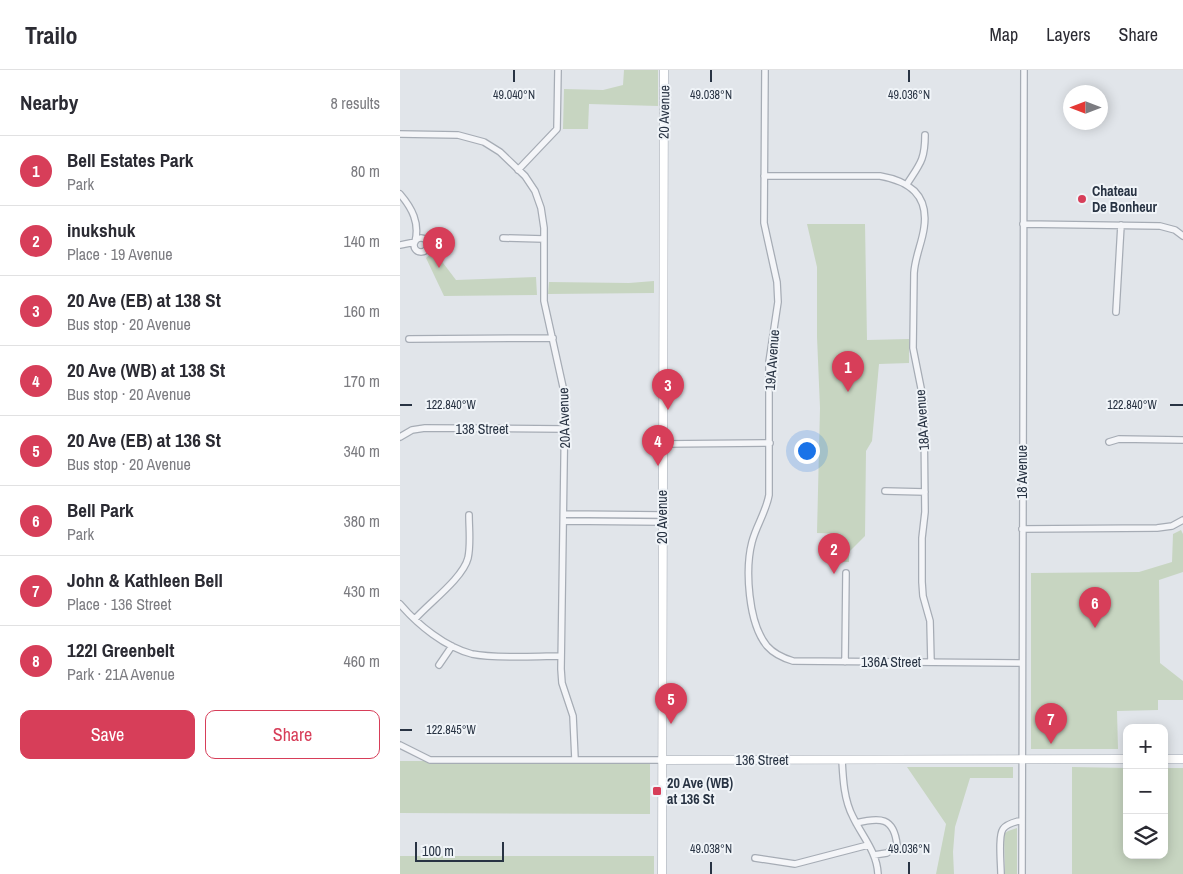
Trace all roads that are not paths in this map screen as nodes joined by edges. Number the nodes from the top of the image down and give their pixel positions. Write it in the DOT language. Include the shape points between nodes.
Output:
graph roads {
  1 [pos="558,70"];
  2 [pos="664,70"];
  3 [pos="765,70"];
  4 [pos="1024,70"];
  5 [pos="400,134"];
  6 [pos="925,135"];
  7 [pos="518,170"];
  8 [pos="764,176"];
  9 [pos="907,184"];
  10 [pos="400,194"];
  11 [pos="1023,224"];
  12 [pos="1121,225"];
  13 [pos="1183,236"];
  14 [pos="503,238"];
  15 [pos="544,239"];
  16 [pos="400,246"];
  17 [pos="1116,312"];
  18 [pos="409,338"];
  19 [pos="553,338"];
  20 [pos="565,429"];
  21 [pos="400,437"];
  22 [pos="1183,440"];
  23 [pos="1109,442"];
  24 [pos="770,443"];
  25 [pos="662,444"];
  26 [pos="885,491"];
  27 [pos="926,492"];
  28 [pos="564,514"];
  29 [pos="604,514"];
  30 [pos="469,515"];
  31 [pos="662,518"];
  32 [pos="1183,520"];
  33 [pos="564,522"];
  34 [pos="605,522"];
  35 [pos="1022,529"];
  36 [pos="846,573"];
  37 [pos="400,604"];
  38 [pos="415,619"];
  39 [pos="766,645"];
  40 [pos="452,646"];
  41 [pos="561,656"];
  42 [pos="844,662"];
  43 [pos="931,662"];
  44 [pos="1021,663"];
  45 [pos="439,665"];
  46 [pos="400,745"];
  47 [pos="576,759"];
  48 [pos="1021,759"];
  49 [pos="1123,759"];
  50 [pos="1168,759"];
  51 [pos="1183,759"];
  52 [pos="662,760"];
  53 [pos="842,760"];
  54 [pos="1022,820"];
  55 [pos="856,823"];
  56 [pos="868,845"];
  57 [pos="874,855"];
  58 [pos="755,858"];
  59 [pos="662,874"];
  60 [pos="878,874"];
  61 [pos="1001,874"];
  62 [pos="1022,874"];
  1 -- 7 [label="street" via="557,129"];
  2 -- 25 [label="street, 20 Avenue"];
  3 -- 8 [label="street, 19A Avenue"];
  4 -- 11 [label="street, 18 Avenue"];
  5 -- 7 [label="street, 20A Avenue" via="472,138 500,152"];
  6 -- 9 [label="street" via="922,161"];
  7 -- 15 [label="street, 20A Avenue" via="539,200"];
  8 -- 9 [label="street" via="880,176 896,178"];
  8 -- 24 [label="street, 19A Avenue" via="764,223 777,282 778,302 769,362"];
  9 -- 27 [label="street, 18A Avenue" via="918,196 924,213 924,227 914,267 913,348 924,403"];
  10 -- 16 [label="street" via="415,219 417,234 415,242"];
  11 -- 12 [label="street"];
  11 -- 35 [label="street, 18 Avenue"];
  12 -- 13 [label="street" via="1160,226"];
  12 -- 17 [label="street"];
  14 -- 15 [label="street"];
  15 -- 19 [label="street, 20A Avenue" via="544,293"];
  18 -- 19 [label="street"];
  19 -- 20 [label="street, 20A Avenue" via="564,389"];
  20 -- 21 [label="street, 138 Street" via="425,428 412,430"];
  20 -- 28 [label="street, 20A Avenue"];
  22 -- 23 [label="street" via="1120,439"];
  24 -- 25 [label="street"];
  24 -- 39 [label="street, 19A Avenue" via="769,495 752,539 750,559 751,606"];
  25 -- 31 [label="street, 20 Avenue"];
  26 -- 27 [label="street"];
  27 -- 43 [label="street, 18A Avenue" via="922,582 930,621"];
  28 -- 29 [label="street"];
  28 -- 33 [label="street, 20A Avenue"];
  29 -- 31 [label="street"];
  29 -- 34 [label="street"];
  30 -- 38 [label="street" via="466,563"];
  31 -- 34 [label="street"];
  31 -- 52 [label="street, 20 Avenue"];
  32 -- 35 [label="street" via="1157,528"];
  33 -- 34 [label="street"];
  33 -- 41 [label="street, 20A Avenue"];
  35 -- 44 [label="street, 18 Avenue"];
  36 -- 42 [label="street"];
  37 -- 38 [label="street"];
  38 -- 40 [label="street"];
  39 -- 42 [label="street, 136A Street" via="793,661"];
  40 -- 41 [label="street" via="482,655"];
  40 -- 45 [label="street"];
  41 -- 47 [label="street, 20A Avenue" via="562,683 573,716"];
  42 -- 43 [label="street, 136A Street"];
  43 -- 44 [label="street, 136A Street"];
  44 -- 48 [label="street, 18 Avenue"];
  46 -- 47 [label="street, 136 Street" via="430,760"];
  47 -- 52 [label="street, 136 Street"];
  48 -- 49 [label="street, 136 Street"];
  48 -- 53 [label="street, 136 Street"];
  48 -- 54 [label="street, 18 Avenue"];
  50 -- 51 [label="street"];
  52 -- 53 [label="street, 136 Street"];
  52 -- 59 [label="street, 20 Avenue"];
  53 -- 55 [label="street" via="847,800"];
  54 -- 61 [label="street" via="1011,823 1001,835"];
  54 -- 62 [label="street, 18 Avenue"];
  55 -- 56 [label="street"];
  55 -- 57 [label="street" via="871,819 891,825 897,845 887,853"];
  56 -- 57 [label="street"];
  56 -- 58 [label="street" via="795,864"];
  57 -- 60 [label="street"];
}
